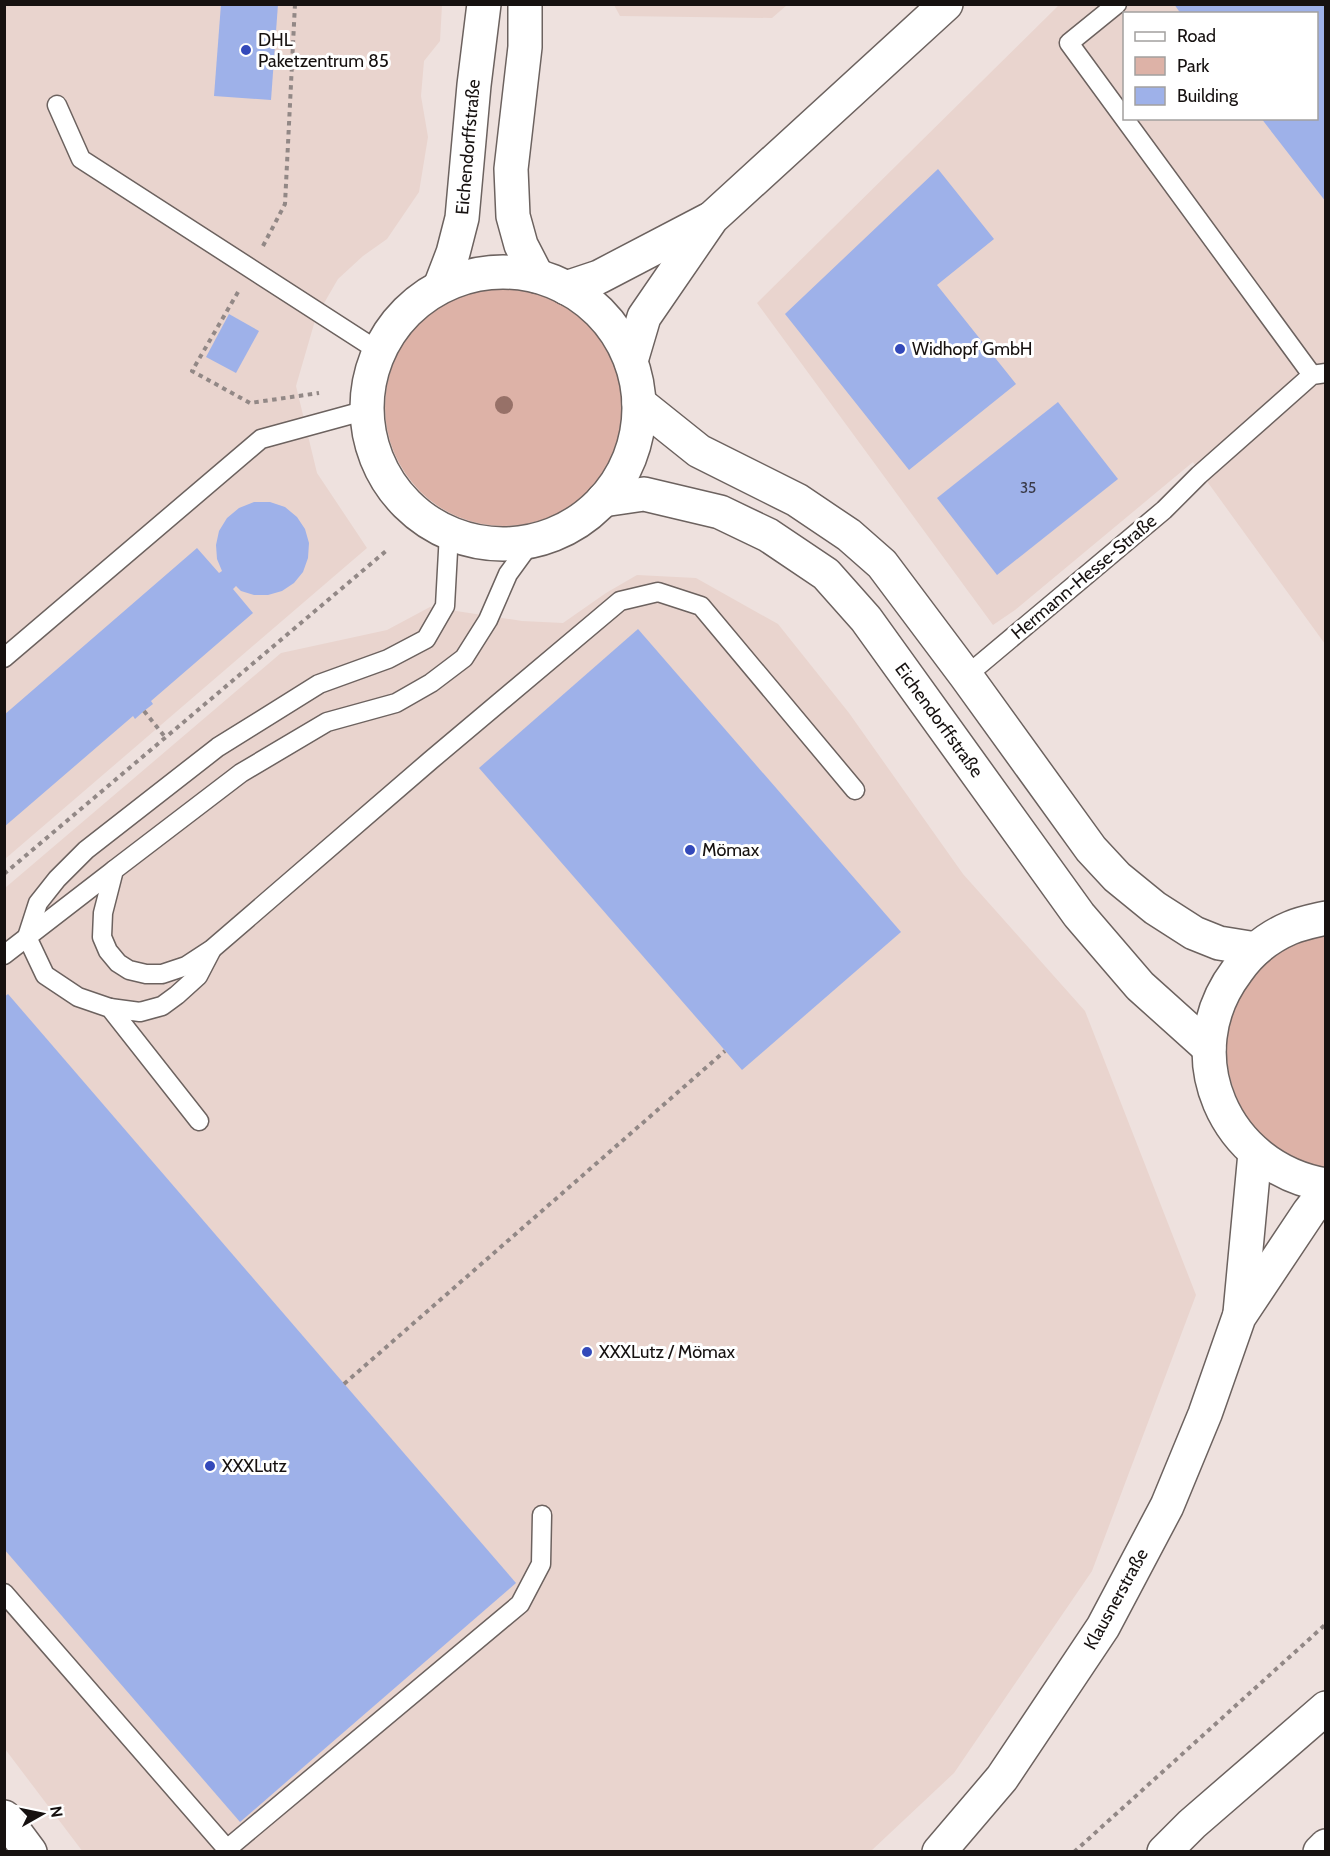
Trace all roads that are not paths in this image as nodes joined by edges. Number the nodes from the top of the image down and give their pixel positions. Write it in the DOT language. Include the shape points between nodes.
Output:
graph roads {
  1 [pos="484,4"];
  2 [pos="525,4"];
  3 [pos="946,4"];
  4 [pos="1117,4"];
  5 [pos="57,105"];
  6 [pos="1123,114"];
  7 [pos="1127,120"];
  8 [pos="712,218"];
  9 [pos="552,282"];
  10 [pos="440,287"];
  11 [pos="380,352"];
  12 [pos="631,361"];
  13 [pos="1319,374"];
  14 [pos="639,403"];
  15 [pos="367,410"];
  16 [pos="603,500"];
  17 [pos="449,533"];
  18 [pos="532,542"];
  19 [pos="4,658"];
  20 [pos="966,676"];
  21 [pos="855,790"];
  22 [pos="114,870"];
  23 [pos="1326,918"];
  24 [pos="27,937"];
  25 [pos="1256,949"];
  26 [pos="212,950"];
  27 [pos="4,955"];
  28 [pos="110,1008"];
  29 [pos="1209,1048"];
  30 [pos="199,1121"];
  31 [pos="1255,1153"];
  32 [pos="1326,1188"];
  33 [pos="1239,1317"];
  34 [pos="542,1515"];
  35 [pos="4,1593"];
  36 [pos="1326,1708"];
  37 [pos="4,1817"];
  38 [pos="1326,1846"];
  39 [pos="30,1851"];
  40 [pos="939,1851"];
  41 [pos="1164,1851"];
  42 [pos="1320,1851"];
  1 -- 10 [label="main road, Eichendorffstraße" via="462,218"];
  2 -- 9 [label="main road" via="525,47 511,170 513,216 521,245"];
  3 -- 8 [label="main road"];
  4 -- 6 [label="lane" via="1069,43"];
  5 -- 11 [label="lane" via="81,159"];
  7 -- 13 [label="lane"];
  8 -- 9 [label="main road" via="599,277"];
  8 -- 12 [label="main road" via="644,317"];
  9 -- 10 [label="main road" via="498,272 458,279"];
  9 -- 12 [label="main road" via="593,306 615,332"];
  10 -- 11 [label="main road" via="411,308 388,335"];
  11 -- 15 [label="main road" via="373,368"];
  12 -- 14 [label="main road"];
  13 -- 20 [label="lane, Hermann-Hesse-Straße"];
  14 -- 16 [label="main road" via="630,456"];
  14 -- 20 [label="main road" via="699,451 797,500 849,535 882,564"];
  15 -- 17 [label="main road" via="374,451 393,488 427,522"];
  15 -- 19 [label="lane" via="261,439"];
  16 -- 18 [label="main road" via="570,527"];
  16 -- 29 [label="main road, Eichendorffstraße" via="644,494 720,512 768,535 826,574 866,619 1079,915 1140,986"];
  17 -- 18 [label="main road" via="490,544"];
  17 -- 24 [label="lane" via="445,606 426,639 388,659 319,684 218,747 86,850 38,903"];
  18 -- 22 [label="lane" via="508,574 488,620 464,658 432,683 396,703 327,722 241,773"];
  20 -- 25 [label="main road" via="1091,849 1118,877 1155,908 1194,933 1219,943"];
  21 -- 26 [label="lane" via="701,606 658,592 639,596 620,601"];
  22 -- 24 [label="lane"];
  22 -- 26 [label="lane" via="103,913 102,937 118,963 129,970 162,974 186,966"];
  23 -- 25 [label="main road" via="1288,929"];
  24 -- 27 [label="lane"];
  24 -- 28 [label="lane" via="45,975 78,997"];
  25 -- 29 [label="main road" via="1222,994"];
  26 -- 28 [label="lane" via="198,976 162,1006 140,1012"];
  28 -- 30 [label="lane"];
  29 -- 31 [label="main road" via="1212,1078 1221,1106 1235,1132"];
  31 -- 32 [label="main road" via="1289,1175"];
  31 -- 33 [label="main road, Klausnerstraße"];
  32 -- 33 [label="main road, Klausnerstraße"];
  33 -- 40 [label="main road, Klausnerstraße" via="1167,1506 1103,1627 1002,1778"];
  34 -- 35 [label="lane" via="541,1564 520,1604 227,1849"];
  36 -- 41 [label="main road"];
  37 -- 39 [label="main road"];
  38 -- 42 [label="main road"];
}
